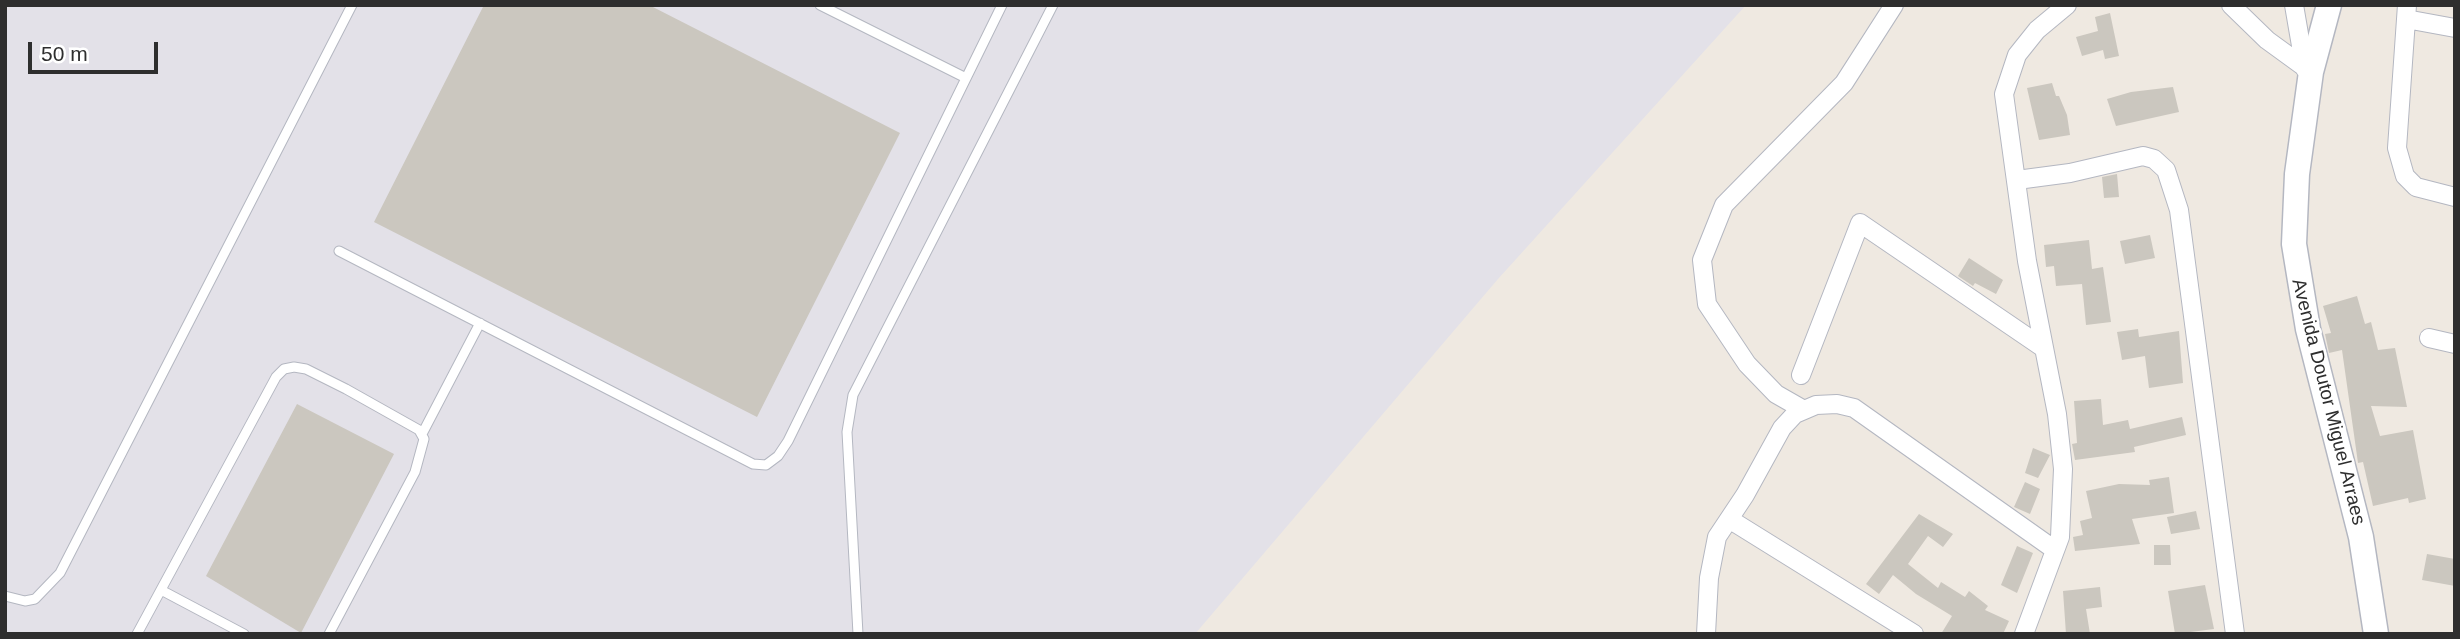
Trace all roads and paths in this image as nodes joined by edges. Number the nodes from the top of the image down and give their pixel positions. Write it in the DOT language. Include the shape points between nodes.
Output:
graph roads {
  1 [pos="352,5"];
  2 [pos="820,5"];
  3 [pos="1002,5"];
  4 [pos="1053,5"];
  5 [pos="1894,5"];
  6 [pos="2067,5"];
  7 [pos="2231,5"];
  8 [pos="2294,5"];
  9 [pos="2329,5"];
  10 [pos="2407,12"];
  11 [pos="2455,28"];
  12 [pos="2308,71"];
  13 [pos="966,78"];
  14 [pos="2017,180"];
  15 [pos="2455,197"];
  16 [pos="339,251"];
  17 [pos="480,323"];
  18 [pos="2429,338"];
  19 [pos="2455,344"];
  20 [pos="2042,347"];
  21 [pos="1801,375"];
  22 [pos="1804,410"];
  23 [pos="422,434"];
  24 [pos="1729,519"];
  25 [pos="2055,550"];
  26 [pos="161,590"];
  27 [pos="5,596"];
  28 [pos="137,634"];
  29 [pos="244,634"];
  30 [pos="329,634"];
  31 [pos="858,634"];
  32 [pos="1706,634"];
  33 [pos="1914,634"];
  34 [pos="2024,634"];
  35 [pos="2235,634"];
  36 [pos="2376,634"];
  1 -- 27 [label="lane" via="61,573 35,599"];
  2 -- 13 [label="lane"];
  3 -- 13 [label="lane"];
  4 -- 31 [label="lane" via="853,395 848,432"];
  5 -- 22 [label="street" via="1844,83 1724,205 1702,260 1707,304 1740,354 1776,394"];
  6 -- 14 [label="street" via="2030,38 2009,74 2004,94"];
  7 -- 12 [label="street"];
  8 -- 12 [label="street"];
  9 -- 12 [label="main road, Avenida Doutor Miguel Arraes"];
  10 -- 11 [label="street"];
  10 -- 15 [label="street" via="2396,130 2399,155 2410,182"];
  12 -- 36 [label="main road, Avenida Doutor Miguel Arraes" via="2295,200 2296,272 2361,537"];
  13 -- 17 [label="lane" via="788,441 766,465 753,464"];
  14 -- 20 [label="street"];
  14 -- 35 [label="street" via="2143,156 2166,170 2179,210"];
  16 -- 17 [label="lane"];
  17 -- 23 [label="lane"];
  18 -- 19 [label="street"];
  20 -- 21 [label="street" via="1860,223"];
  20 -- 25 [label="street" via="2063,469 2063,514"];
  22 -- 24 [label="street" via="1782,428"];
  22 -- 25 [label="street" via="1837,404 1854,408"];
  23 -- 26 [label="lane" via="319,375 299,368 284,369"];
  23 -- 30 [label="lane" via="425,446 415,472"];
  24 -- 32 [label="street" via="1713,547"];
  24 -- 33 [label="street"];
  25 -- 34 [label="street"];
  26 -- 28 [label="lane"];
  26 -- 29 [label="lane"];
}
